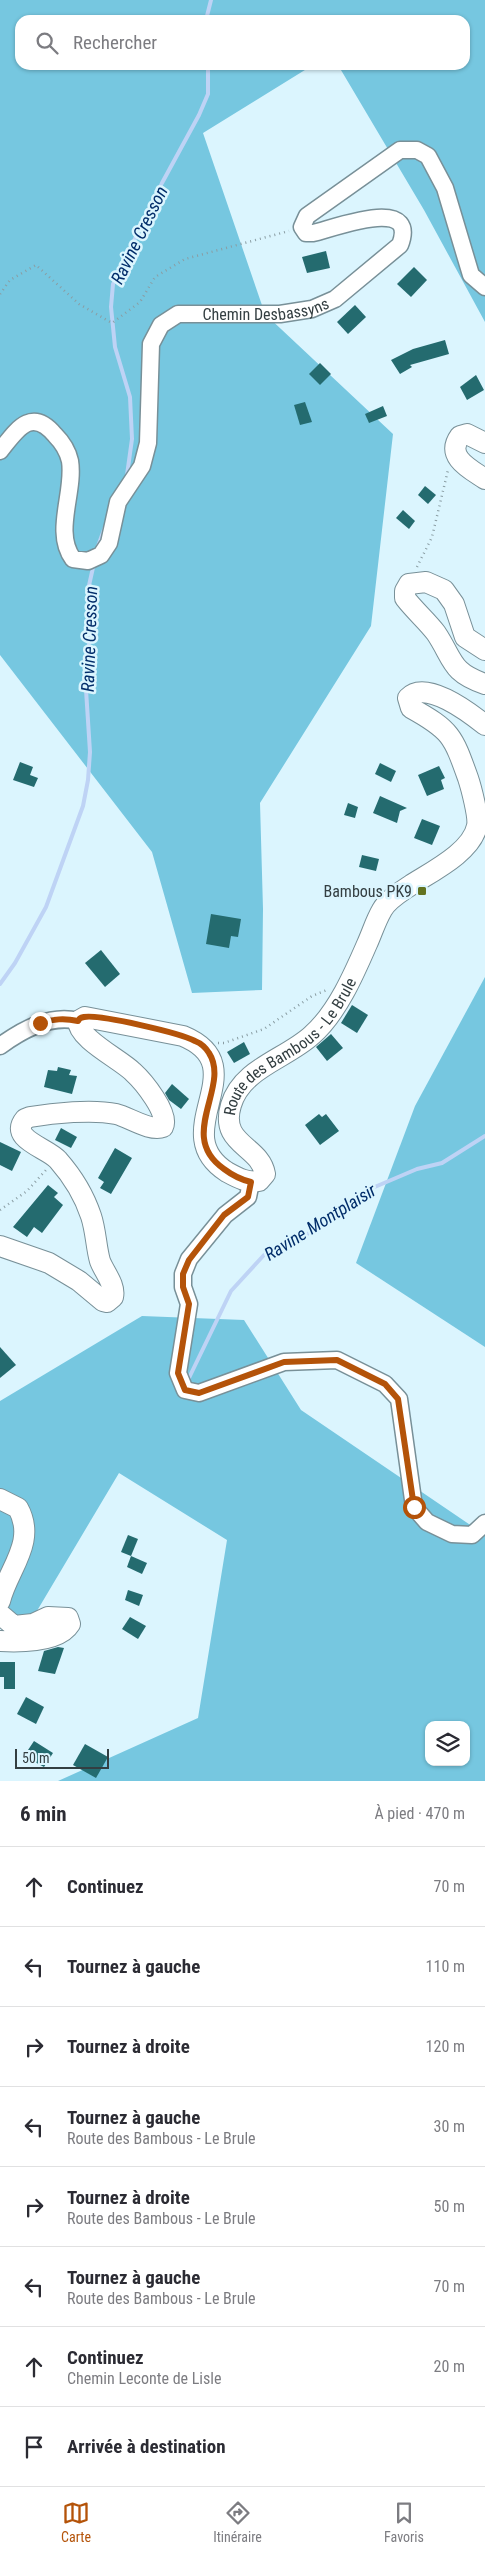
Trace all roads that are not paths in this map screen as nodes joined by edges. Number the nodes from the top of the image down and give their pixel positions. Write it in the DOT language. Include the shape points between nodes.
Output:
graph roads {
  1 [pos="485,287"];
  2 [pos="485,443"];
  3 [pos="0,451"];
  4 [pos="485,479"];
  5 [pos="485,650"];
  6 [pos="485,684"];
  7 [pos="485,725"];
  8 [pos="78,1021"];
  9 [pos="0,1046"];
  10 [pos="251,1182"];
  11 [pos="0,1246"];
  12 [pos="0,1499"];
  13 [pos="485,1523"];
  14 [pos="0,1601"];
  15 [pos="0,1614"];
  16 [pos="0,1641"];
  1 -- 3 [label="street, Chemin Desbassyns" via="472,275 445,188 428,156 417,150 400,150 307,216 302,227 313,233 384,216 397,220 403,226 400,245 335,299 312,309 280,314 178,314 161,325 151,344 148,443 142,466 118,502 109,543 101,556 88,561 73,559 66,550 70,461 63,443 48,426 28,422 18,428"];
  2 -- 4 [label="main road" via="467,434 456,441 455,451 459,461"];
  5 -- 6 [label="main road" via="465,637 454,604 444,590 426,582 409,584 405,598 435,632 454,666 467,677"];
  7 -- 10 [label="main road, Route des Bambous - Le Brule" via="454,702 438,696 421,693 408,698 411,708 446,730 456,744 470,784 478,825 456,856 397,894 382,908 349,980 332,1010 311,1036 257,1071 236,1093 230,1112 230,1129 236,1139 259,1158 265,1174 259,1181"];
  8 -- 9 [label="street" via="66,1018 40,1023"];
  8 -- 10 [label="main road, Route des Bambous - Le Brule" via="85,1017 102,1018 183,1036 208,1051 213,1059 214,1074 204,1127 206,1150 214,1162 228,1172"];
  8 -- 11 [label="main road" via="81,1032 133,1072 162,1110 165,1123 156,1128 114,1114 93,1113 39,1116 24,1119 20,1127 26,1139 55,1156 80,1191 91,1217 101,1262 114,1297 103,1301 79,1281 49,1264"];
  10 -- 13 [label="street" via="248,1197 224,1215 189,1260 183,1274 183,1287 189,1304 178,1373 185,1390 199,1393 284,1362 337,1360 385,1384 398,1399 414,1507 427,1522 452,1534 472,1534"];
  12 -- 14 [label="main road" via="18,1508 24,1537 19,1560 6,1582"];
  15 -- 16 [label="main road" via="14,1626 57,1616 68,1618 70,1624 64,1631 51,1636 23,1642"];
}
